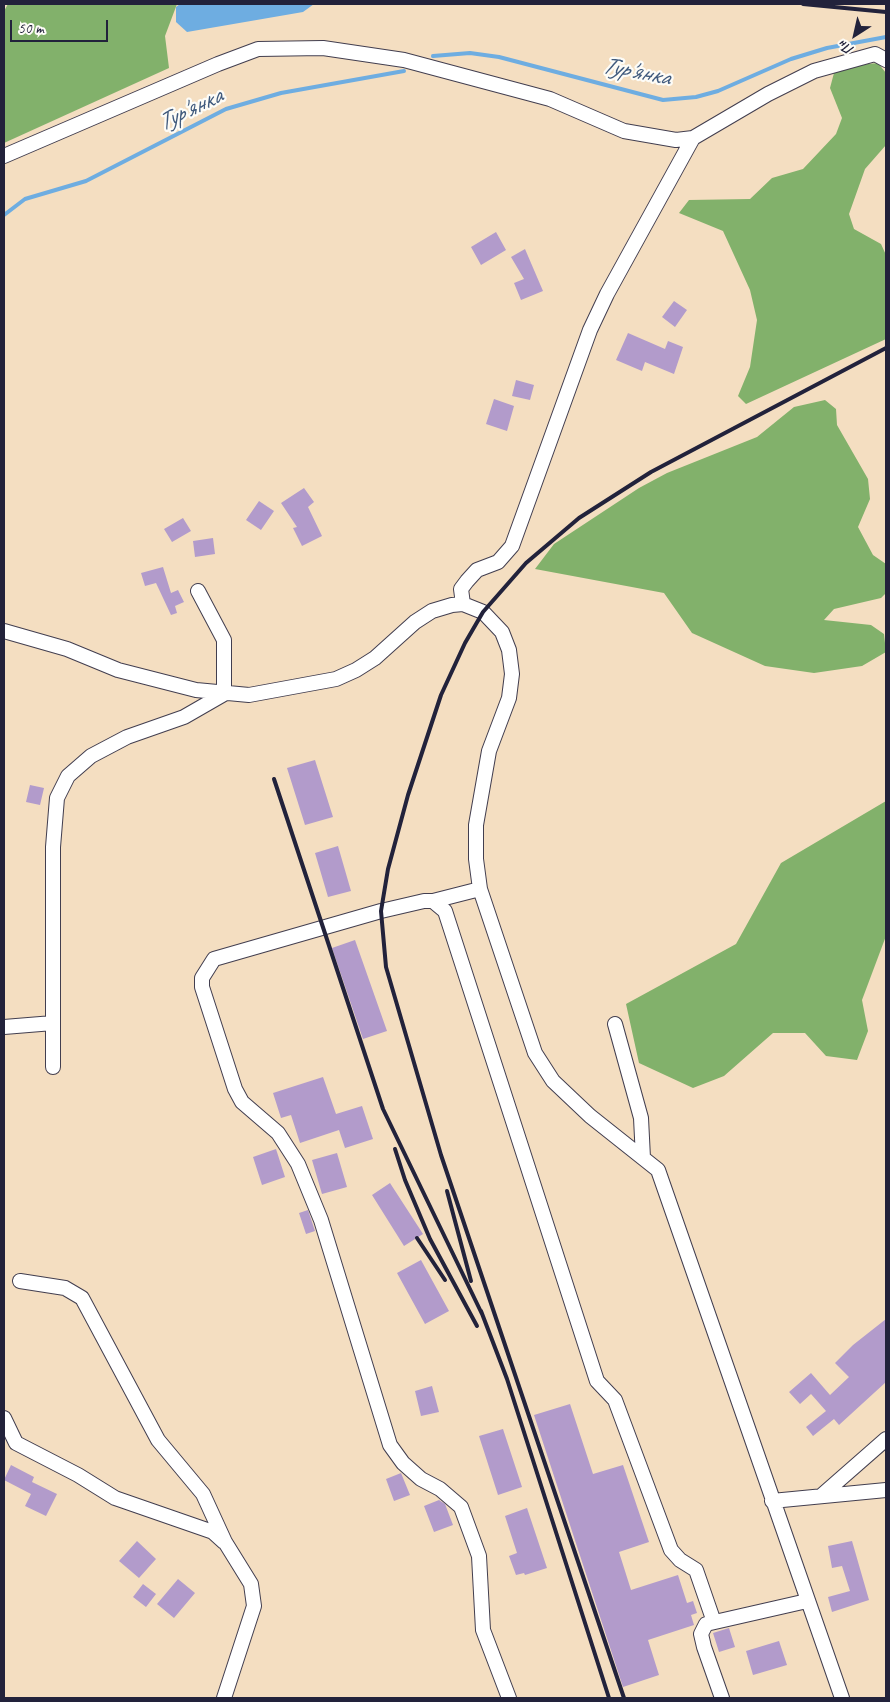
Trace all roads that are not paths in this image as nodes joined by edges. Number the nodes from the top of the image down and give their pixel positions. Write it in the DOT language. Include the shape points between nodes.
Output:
graph roads {
  1 [pos="882,54"];
  2 [pos="693,138"];
  3 [pos="4,156"];
  4 [pos="198,591"];
  5 [pos="464,604"];
  6 [pos="4,631"];
  7 [pos="224,694"];
  8 [pos="480,889"];
  9 [pos="433,901"];
  10 [pos="53,1023"];
  11 [pos="615,1024"];
  12 [pos="4,1027"];
  13 [pos="53,1067"];
  14 [pos="643,1158"];
  15 [pos="20,1280"];
  16 [pos="4,1418"];
  17 [pos="886,1439"];
  18 [pos="886,1490"];
  19 [pos="821,1496"];
  20 [pos="772,1501"];
  21 [pos="225,1542"];
  22 [pos="807,1601"];
  23 [pos="710,1623"];
  24 [pos="224,1698"];
  25 [pos="508,1698"];
  26 [pos="722,1698"];
  27 [pos="842,1698"];
  1 -- 2 [label="street" via="814,71"];
  2 -- 3 [label="street" via="676,140 624,131 550,99 404,60 323,48 258,49"];
  2 -- 5 [label="street" via="590,330 512,546 498,562 477,570 466,581 461,589"];
  4 -- 7 [label="street" via="224,640"];
  5 -- 7 [label="street" via="432,611 375,658 336,679 248,695"];
  5 -- 8 [label="street" via="483,612 502,632 509,650 512,674 509,698 490,751 476,825"];
  6 -- 7 [label="street" via="67,649 118,670"];
  7 -- 10 [label="street" via="184,716 128,737 91,756 68,776 57,798 53,847"];
  8 -- 9 [label="street"];
  8 -- 14 [label="street" via="535,1053 553,1081 590,1116"];
  9 -- 23 [label="street" via="445,911 597,1381 615,1400 671,1550 696,1570"];
  9 -- 25 [label="street" via="381,911 214,959 202,978 202,987 235,1089 242,1102 278,1133 298,1164 321,1220 390,1445 421,1479 440,1489 461,1507 479,1556 483,1630"];
  10 -- 12 [label="street"];
  10 -- 13 [label="street"];
  11 -- 14 [label="street" via="641,1118"];
  14 -- 20 [label="street" via="658,1170"];
  15 -- 21 [label="street" via="65,1288 82,1298 158,1440 204,1494"];
  16 -- 21 [label="street" via="16,1443 115,1498 213,1532"];
  17 -- 19 [label="street"];
  18 -- 19 [label="street"];
  19 -- 20 [label="street"];
  20 -- 22 [label="street"];
  21 -- 24 [label="street" via="251,1584 254,1606"];
  22 -- 23 [label="street"];
  22 -- 27 [label="street"];
  23 -- 26 [label="street" via="702,1634 704,1647"];
}
